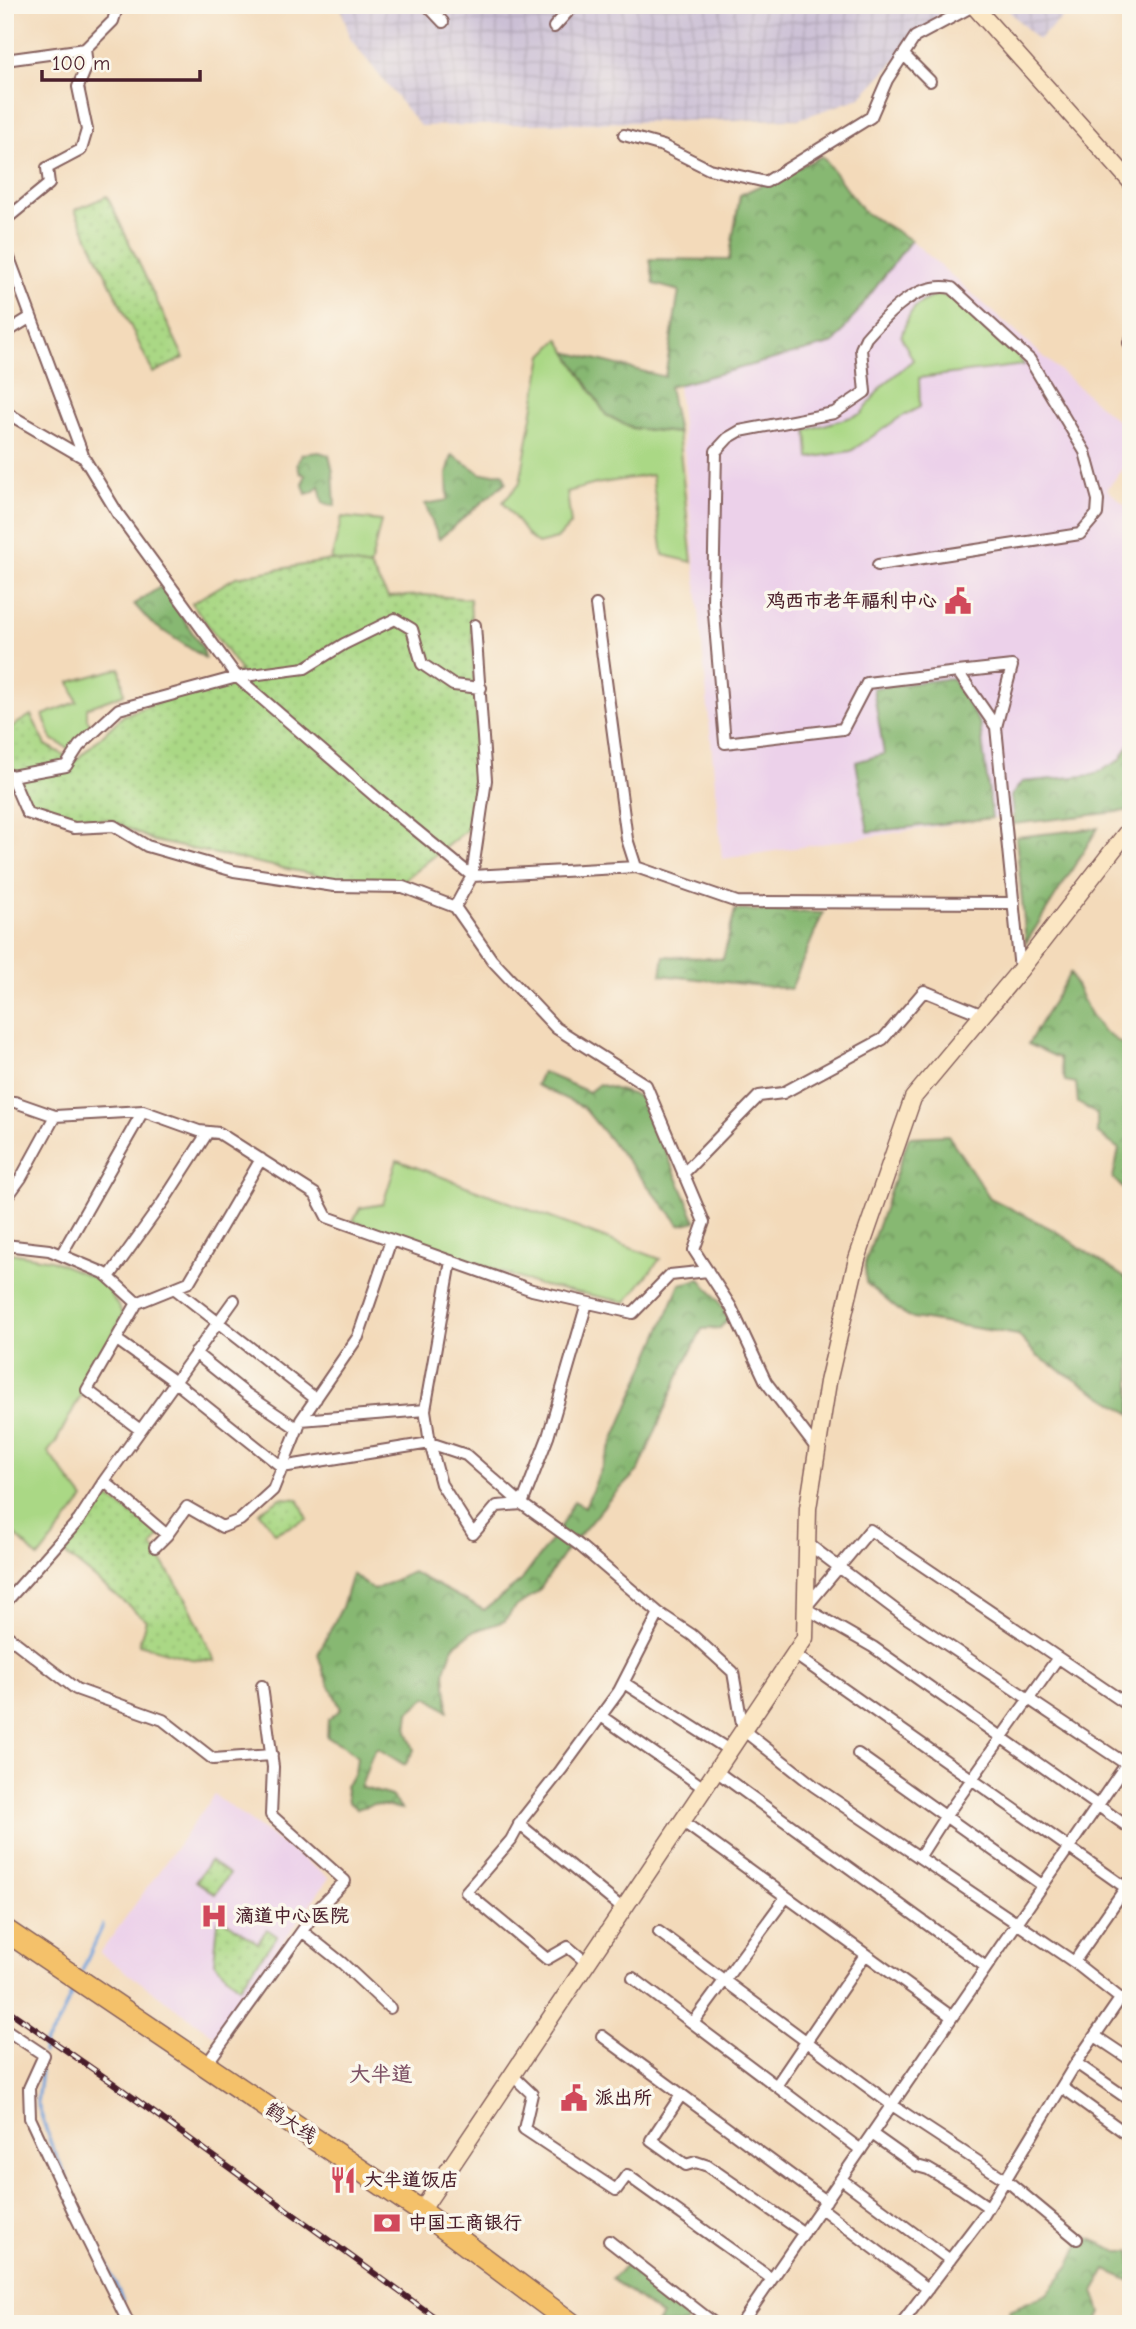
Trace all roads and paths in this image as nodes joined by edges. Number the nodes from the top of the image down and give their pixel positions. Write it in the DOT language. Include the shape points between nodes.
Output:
graph roads {
  1 [pos="118,5"];
  2 [pos="427,5"];
  3 [pos="574,5"];
  4 [pos="973,5"];
  5 [pos="443,22"];
  6 [pos="554,27"];
  7 [pos="85,49"];
  8 [pos="904,55"];
  9 [pos="5,61"];
  10 [pos="930,81"];
  11 [pos="624,135"];
  12 [pos="1127,172"];
  13 [pos="5,220"];
  14 [pos="5,247"];
  15 [pos="31,317"];
  16 [pos="5,333"];
  17 [pos="5,412"];
  18 [pos="84,458"];
  19 [pos="878,565"];
  20 [pos="596,605"];
  21 [pos="475,625"];
  22 [pos="958,672"];
  23 [pos="237,677"];
  24 [pos="481,688"];
  25 [pos="996,727"];
  26 [pos="8,774"];
  27 [pos="1131,827"];
  28 [pos="636,867"];
  29 [pos="472,876"];
  30 [pos="1014,903"];
  31 [pos="455,907"];
  32 [pos="1020,970"];
  33 [pos="983,1015"];
  34 [pos="5,1102"];
  35 [pos="143,1111"];
  36 [pos="55,1116"];
  37 [pos="208,1132"];
  38 [pos="261,1158"];
  39 [pos="683,1174"];
  40 [pos="5,1200"];
  41 [pos="391,1240"];
  42 [pos="5,1245"];
  43 [pos="61,1255"];
  44 [pos="451,1261"];
  45 [pos="708,1271"];
  46 [pos="109,1278"];
  47 [pos="174,1288"];
  48 [pos="234,1300"];
  49 [pos="137,1303"];
  50 [pos="587,1303"];
  51 [pos="216,1322"];
  52 [pos="117,1340"];
  53 [pos="195,1353"];
  54 [pos="174,1381"];
  55 [pos="316,1399"];
  56 [pos="425,1410"];
  57 [pos="300,1425"];
  58 [pos="139,1429"];
  59 [pos="430,1443"];
  60 [pos="817,1449"];
  61 [pos="282,1468"];
  62 [pos="104,1481"];
  63 [pos="522,1504"];
  64 [pos="167,1535"];
  65 [pos="807,1543"];
  66 [pos="155,1548"];
  67 [pos="838,1567"];
  68 [pos="5,1603"];
  69 [pos="805,1608"];
  70 [pos="659,1613"];
  71 [pos="5,1634"];
  72 [pos="794,1654"];
  73 [pos="1057,1659"];
  74 [pos="624,1683"];
  75 [pos="262,1686"];
  76 [pos="1029,1698"];
  77 [pos="1131,1707"];
  78 [pos="601,1716"];
  79 [pos="743,1730"];
  80 [pos="1001,1737"];
  81 [pos="729,1750"];
  82 [pos="858,1754"];
  83 [pos="272,1755"];
  84 [pos="1128,1760"];
  85 [pos="716,1771"];
  86 [pos="972,1778"];
  87 [pos="704,1788"];
  88 [pos="1098,1805"];
  89 [pos="945,1817"];
  90 [pos="682,1821"];
  91 [pos="520,1824"];
  92 [pos="1131,1829"];
  93 [pos="1070,1846"];
  94 [pos="920,1856"];
  95 [pos="1042,1885"];
  96 [pos="1129,1886"];
  97 [pos="786,1897"];
  98 [pos="623,1909"];
  99 [pos="1016,1924"];
  100 [pos="5,1930"];
  101 [pos="302,1931"];
  102 [pos="659,1932"];
  103 [pos="865,1955"];
  104 [pos="1074,1962"];
  105 [pos="587,1963"];
  106 [pos="986,1968"];
  107 [pos="633,1978"];
  108 [pos="725,1982"];
  109 [pos="1120,1999"];
  110 [pos="1131,2007"];
  111 [pos="390,2008"];
  112 [pos="952,2017"];
  113 [pos="693,2023"];
  114 [pos="5,2029"];
  115 [pos="603,2036"];
  116 [pos="1095,2036"];
  117 [pos="806,2041"];
  118 [pos="1131,2060"];
  119 [pos="1076,2063"];
  120 [pos="206,2065"];
  121 [pos="512,2075"];
  122 [pos="776,2086"];
  123 [pos="1062,2087"];
  124 [pos="681,2095"];
  125 [pos="1131,2101"];
  126 [pos="892,2105"];
  127 [pos="872,2134"];
  128 [pos="1131,2137"];
  129 [pos="861,2150"];
  130 [pos="841,2179"];
  131 [pos="1006,2180"];
  132 [pos="823,2204"];
  133 [pos="988,2207"];
  134 [pos="421,2211"];
  135 [pos="804,2233"];
  136 [pos="1077,2239"];
  137 [pos="609,2241"];
  138 [pos="950,2260"];
  139 [pos="772,2278"];
  140 [pos="928,2288"];
  141 [pos="130,2324"];
  142 [pos="572,2324"];
  143 [pos="715,2324"];
  144 [pos="741,2324"];
  145 [pos="901,2324"];
  1 -- 7 [label="street" via="113,21"];
  2 -- 5 [label="street"];
  3 -- 6 [label="street"];
  4 -- 8 [label="street" via="915,37"];
  4 -- 12 [label="street"];
  7 -- 9 [label="street"];
  7 -- 13 [label="street" via="87,65 78,87 87,130 81,150 47,168 49,184"];
  8 -- 10 [label="street"];
  8 -- 11 [label="street" via="871,117 766,182 709,170 663,146"];
  14 -- 15 [label="street"];
  15 -- 16 [label="street"];
  15 -- 18 [label="street"];
  17 -- 18 [label="street"];
  18 -- 23 [label="street" via="118,514"];
  19 -- 22 [label="street" via="1080,534 1097,514 1098,500 1085,452 1030,360 952,288 915,292 866,338 861,349 865,393 834,412 740,431 716,451 713,603 725,743 843,729 867,683"];
  20 -- 28 [label="street" via="627,839"];
  21 -- 24 [label="street"];
  22 -- 25 [label="street"];
  22 -- 25 [label="street" via="1012,666"];
  23 -- 24 [label="street" via="305,667 395,620 412,629 422,664 453,685"];
  23 -- 26 [label="street" via="120,709 79,746 66,766"];
  23 -- 29 [label="street"];
  24 -- 29 [label="street" via="486,780"];
  25 -- 30 [label="street"];
  26 -- 31 [label="street" via="27,813 74,828 114,826 147,846 234,871 334,886 403,887"];
  27 -- 32 [label="street"];
  28 -- 29 [label="street"];
  28 -- 30 [label="street" via="737,902"];
  29 -- 31 [label="street"];
  30 -- 32 [label="street"];
  31 -- 39 [label="street" via="492,960 556,1028 646,1084"];
  32 -- 33 [label="street"];
  33 -- 39 [label="street" via="924,991 883,1039 783,1093 759,1096"];
  33 -- 60 [label="street" via="913,1097 857,1259"];
  34 -- 36 [label="street"];
  35 -- 36 [label="street"];
  35 -- 37 [label="street"];
  35 -- 43 [label="street"];
  36 -- 40 [label="street"];
  37 -- 38 [label="street" via="219,1133"];
  37 -- 46 [label="street"];
  38 -- 41 [label="street" via="315,1194 327,1217"];
  38 -- 47 [label="street" via="189,1283"];
  39 -- 45 [label="street" via="704,1222 694,1250"];
  41 -- 44 [label="street"];
  41 -- 55 [label="street" via="358,1337"];
  42 -- 43 [label="street"];
  43 -- 46 [label="street"];
  44 -- 50 [label="street" via="532,1290"];
  44 -- 56 [label="street"];
  45 -- 50 [label="street" via="670,1275 633,1313"];
  45 -- 60 [label="street" via="731,1307 766,1382"];
  46 -- 49 [label="street"];
  47 -- 49 [label="street"];
  47 -- 51 [label="street"];
  48 -- 51 [label="street"];
  49 -- 52 [label="street"];
  50 -- 63 [label="street" via="548,1437"];
  51 -- 53 [label="street"];
  51 -- 55 [label="street"];
  52 -- 54 [label="street"];
  52 -- 58 [label="street" via="87,1390"];
  53 -- 54 [label="street"];
  53 -- 57 [label="street" via="245,1393"];
  54 -- 58 [label="street"];
  54 -- 61 [label="street"];
  55 -- 57 [label="street"];
  56 -- 57 [label="street"];
  56 -- 59 [label="street"];
  57 -- 61 [label="street"];
  58 -- 62 [label="street"];
  59 -- 61 [label="street"];
  59 -- 63 [label="street" via="466,1455"];
  59 -- 63 [label="street" via="441,1483 473,1534 497,1506"];
  60 -- 65 [label="street"];
  61 -- 64 [label="street" via="273,1490 240,1520 222,1527 187,1507"];
  62 -- 64 [label="street"];
  62 -- 68 [label="street" via="79,1520"];
  63 -- 70 [label="street"];
  64 -- 66 [label="street"];
  65 -- 67 [label="street"];
  65 -- 69 [label="street"];
  67 -- 69 [label="street"];
  67 -- 73 [label="street" via="870,1531"];
  67 -- 76 [label="street"];
  69 -- 72 [label="street" via="805,1638"];
  69 -- 80 [label="street" via="873,1647"];
  70 -- 74 [label="street"];
  70 -- 79 [label="street" via="733,1672"];
  71 -- 83 [label="street" via="76,1689 163,1720 213,1759"];
  72 -- 79 [label="street"];
  72 -- 86 [label="street"];
  73 -- 76 [label="street"];
  73 -- 77 [label="street"];
  74 -- 78 [label="street"];
  74 -- 81 [label="street"];
  75 -- 83 [label="street"];
  76 -- 80 [label="street"];
  76 -- 84 [label="street"];
  78 -- 87 [label="street"];
  78 -- 91 [label="street"];
  79 -- 81 [label="street"];
  79 -- 94 [label="street" via="814,1786"];
  80 -- 86 [label="street"];
  80 -- 88 [label="street"];
  81 -- 85 [label="street"];
  82 -- 89 [label="street"];
  83 -- 101 [label="street" via="271,1815 345,1881"];
  84 -- 88 [label="street"];
  85 -- 87 [label="street"];
  85 -- 106 [label="street"];
  86 -- 89 [label="street"];
  86 -- 93 [label="street"];
  87 -- 90 [label="street"];
  88 -- 92 [label="street"];
  88 -- 93 [label="street"];
  89 -- 94 [label="street"];
  89 -- 95 [label="street"];
  90 -- 97 [label="street"];
  90 -- 98 [label="street"];
  91 -- 98 [label="street"];
  91 -- 105 [label="street" via="466,1892 547,1959 568,1947"];
  93 -- 95 [label="street"];
  93 -- 96 [label="street"];
  94 -- 99 [label="street"];
  95 -- 99 [label="street"];
  96 -- 104 [label="street"];
  97 -- 103 [label="street"];
  97 -- 108 [label="street"];
  98 -- 105 [label="street"];
  99 -- 104 [label="street"];
  99 -- 106 [label="street"];
  100 -- 120 [label="highway, 鹤大线"];
  101 -- 111 [label="street"];
  101 -- 120 [label="street"];
  102 -- 108 [label="street"];
  103 -- 112 [label="street"];
  103 -- 117 [label="street"];
  104 -- 109 [label="street"];
  105 -- 121 [label="street"];
  106 -- 112 [label="street"];
  107 -- 113 [label="street"];
  108 -- 113 [label="street"];
  108 -- 117 [label="street"];
  109 -- 110 [label="street"];
  109 -- 116 [label="street"];
  112 -- 126 [label="street"];
  113 -- 122 [label="street"];
  114 -- 141 [label="street" via="44,2055 29,2088 30,2118"];
  115 -- 124 [label="street"];
  116 -- 118 [label="street"];
  116 -- 119 [label="street"];
  117 -- 122 [label="street"];
  117 -- 126 [label="street"];
  119 -- 123 [label="street"];
  119 -- 125 [label="street"];
  120 -- 134 [label="highway, 鹤大线"];
  121 -- 134 [label="street"];
  121 -- 139 [label="street" via="532,2094 524,2129 616,2190 627,2175"];
  122 -- 129 [label="street"];
  123 -- 128 [label="street"];
  123 -- 131 [label="street"];
  124 -- 132 [label="street"];
  124 -- 135 [label="street" via="652,2140 686,2165 708,2166"];
  126 -- 127 [label="street"];
  126 -- 131 [label="street"];
  127 -- 129 [label="street"];
  127 -- 133 [label="street"];
  129 -- 130 [label="street"];
  130 -- 132 [label="street"];
  130 -- 138 [label="street"];
  131 -- 133 [label="street"];
  131 -- 136 [label="street"];
  132 -- 135 [label="street"];
  132 -- 140 [label="street"];
  133 -- 138 [label="street"];
  134 -- 142 [label="highway, 鹤大线"];
  135 -- 139 [label="street"];
  137 -- 143 [label="street"];
  138 -- 140 [label="street"];
  139 -- 144 [label="street"];
  140 -- 145 [label="street"];
}
